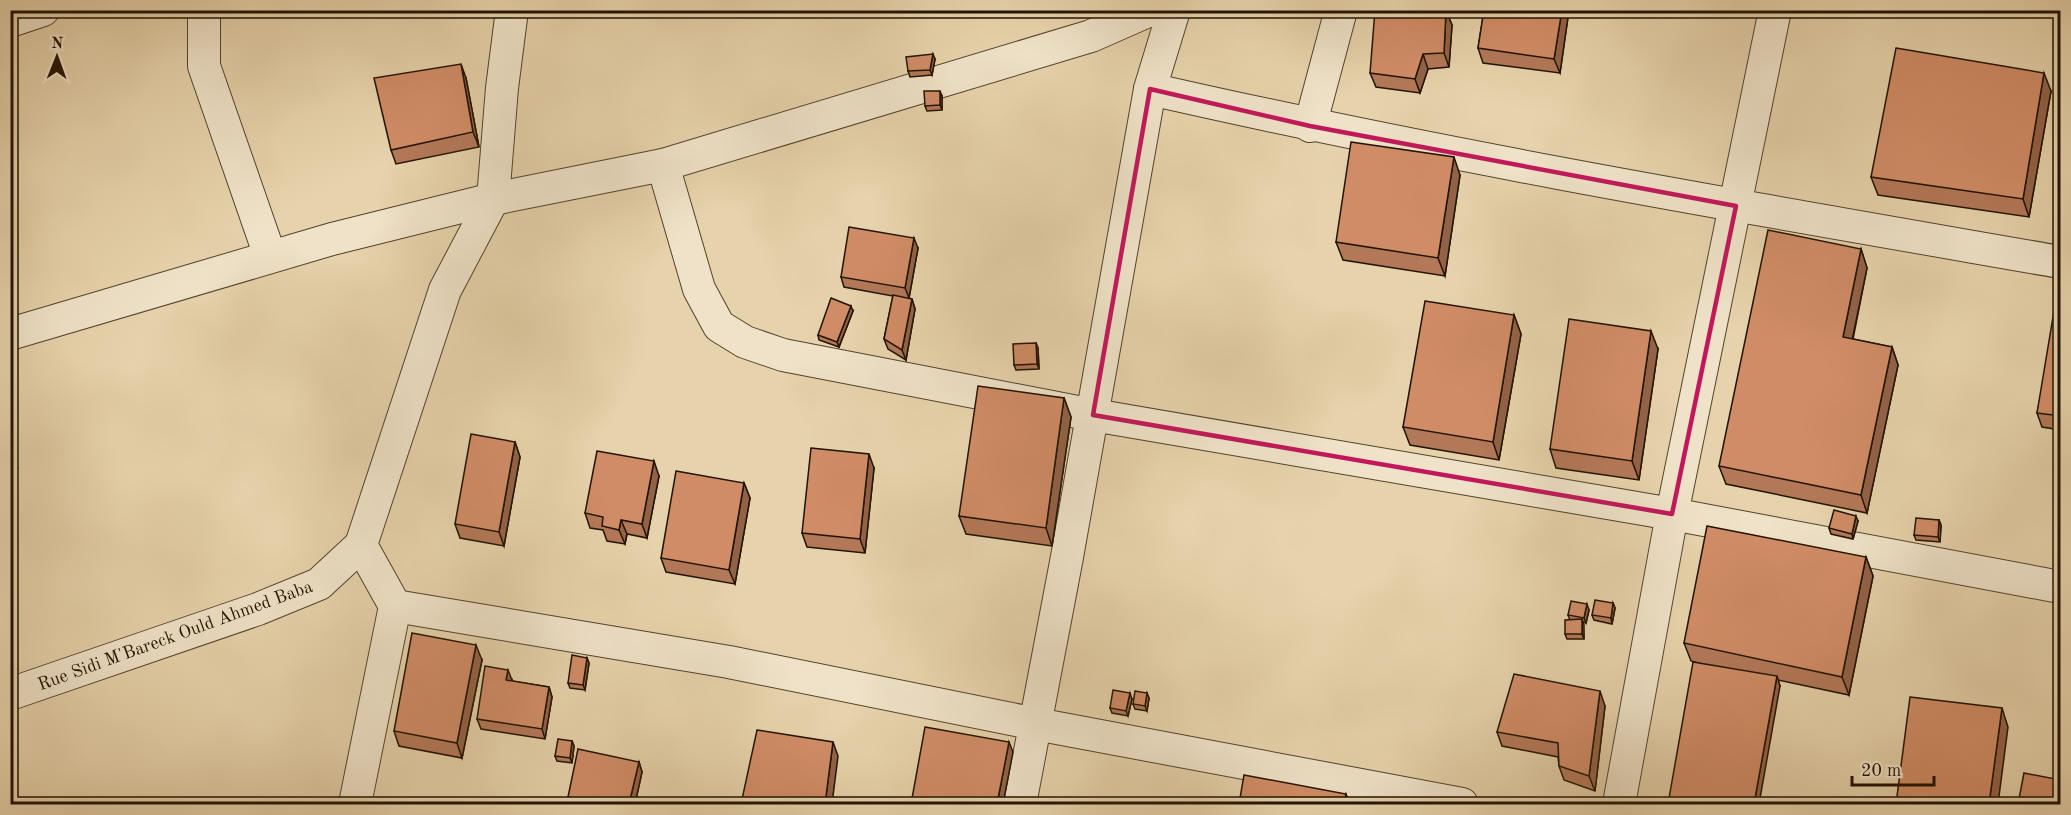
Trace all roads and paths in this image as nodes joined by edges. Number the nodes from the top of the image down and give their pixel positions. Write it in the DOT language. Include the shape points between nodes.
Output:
graph roads {
  1 [pos="43,10"];
  2 [pos="204,10"];
  3 [pos="512,10"];
  4 [pos="1150,10"];
  5 [pos="1174,10"];
  6 [pos="1341,10"];
  7 [pos="1775,10"];
  8 [pos="10,21"];
  9 [pos="1087,23"];
  10 [pos="1150,90"];
  11 [pos="1310,126"];
  12 [pos="663,165"];
  13 [pos="493,199"];
  14 [pos="1736,206"];
  15 [pos="270,256"];
  16 [pos="2061,262"];
  17 [pos="10,334"];
  18 [pos="1093,415"];
  19 [pos="1672,514"];
  20 [pos="361,545"];
  21 [pos="2061,587"];
  22 [pos="395,606"];
  23 [pos="10,694"];
  24 [pos="1036,724"];
  25 [pos="355,804"];
  26 [pos="1020,804"];
  27 [pos="1462,804"];
  28 [pos="1619,804"];
  1 -- 8 [label="street"];
  2 -- 15 [label="street" via="204,66"];
  3 -- 13 [label="street"];
  4 -- 9 [label="street"];
  5 -- 10 [label="street"];
  6 -- 11 [label="street"];
  7 -- 14 [label="street"];
  9 -- 12 [label="street"];
  10 -- 11 [label="street"];
  10 -- 18 [label="street"];
  11 -- 14 [label="street"];
  12 -- 13 [label="street"];
  12 -- 18 [label="street" via="699,289 719,326 745,342 783,356"];
  13 -- 15 [label="street"];
  13 -- 20 [label="street" via="445,290"];
  14 -- 16 [label="street"];
  14 -- 19 [label="street"];
  15 -- 17 [label="street"];
  18 -- 19 [label="street"];
  18 -- 24 [label="street"];
  19 -- 21 [label="street"];
  19 -- 28 [label="street"];
  20 -- 22 [label="street"];
  20 -- 23 [label="street, Rue Sidi M'Bareck Ould Ahmed Baba" via="319,584 258,609"];
  22 -- 24 [label="street" via="729,662"];
  22 -- 25 [label="street"];
  24 -- 26 [label="street"];
  24 -- 27 [label="street"];
}
